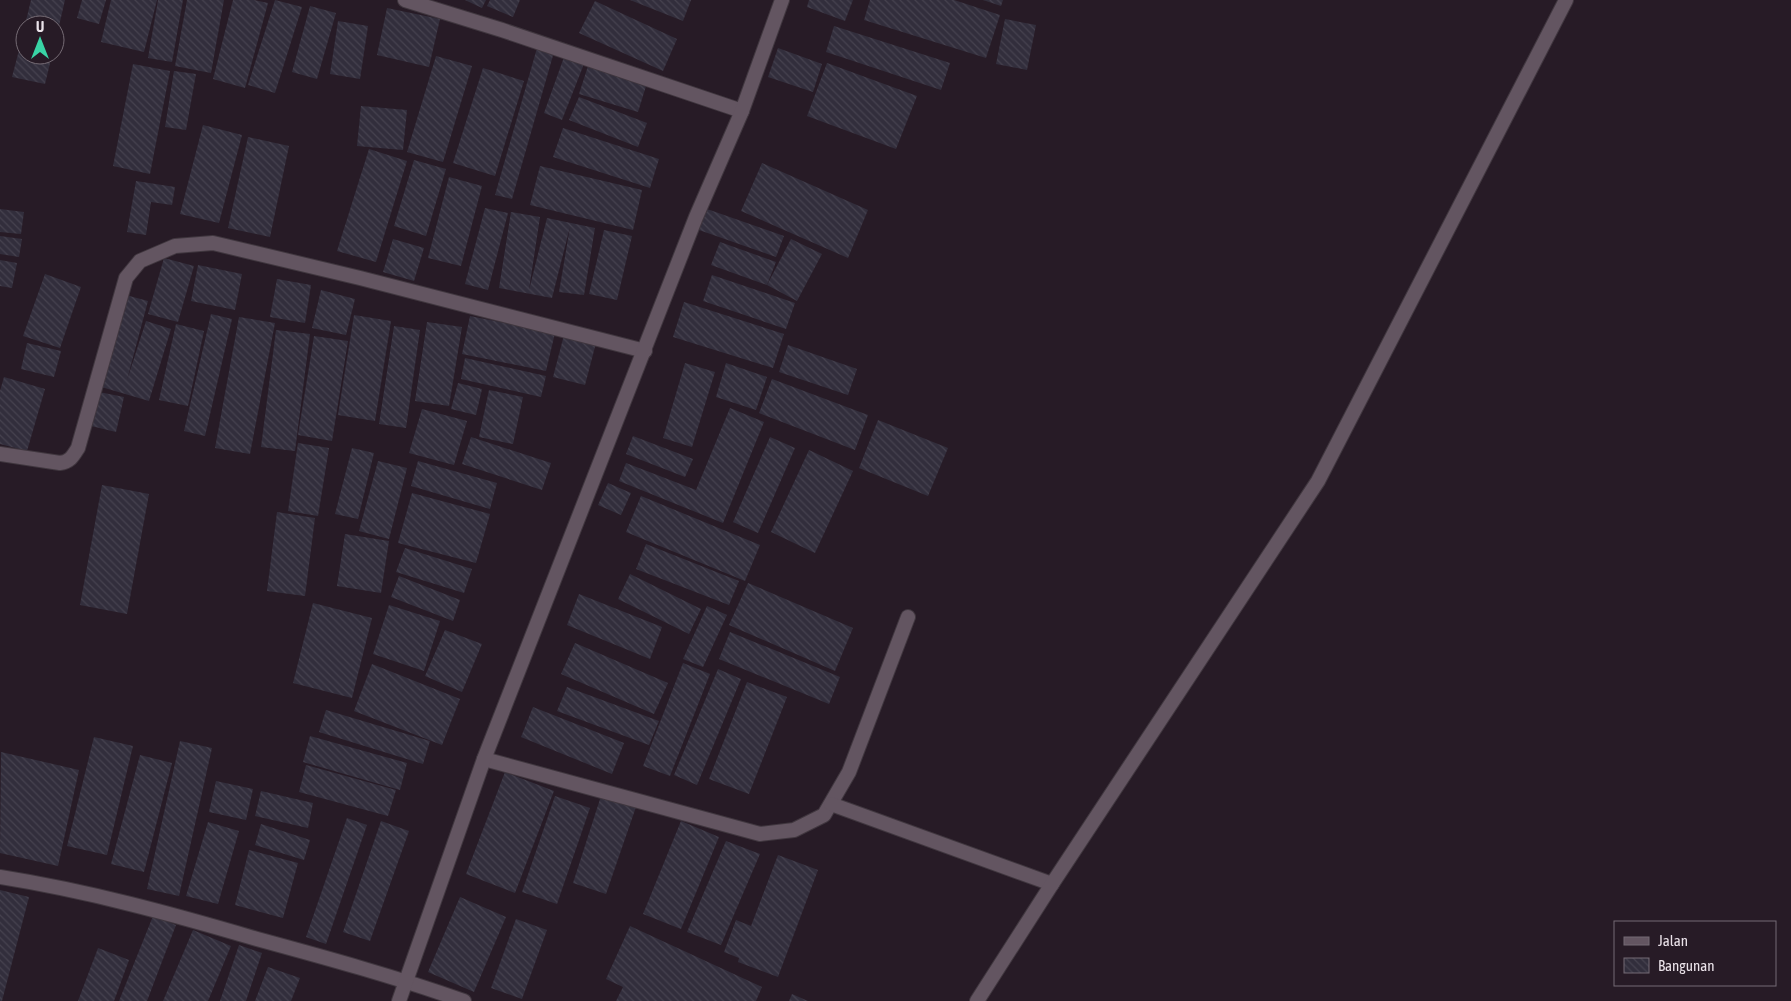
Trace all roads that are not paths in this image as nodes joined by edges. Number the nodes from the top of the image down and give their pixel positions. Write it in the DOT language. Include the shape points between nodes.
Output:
graph roads {
  1 [pos="405,0"];
  2 [pos="782,0"];
  3 [pos="1566,0"];
  4 [pos="742,111"];
  5 [pos="645,351"];
  6 [pos="0,454"];
  7 [pos="908,617"];
  8 [pos="484,758"];
  9 [pos="831,804"];
  10 [pos="0,877"];
  11 [pos="1052,884"];
  12 [pos="407,981"];
  13 [pos="399,1001"];
  14 [pos="464,1001"];
  15 [pos="977,1001"];
  1 -- 4 [label="street"];
  2 -- 4 [label="street"];
  3 -- 11 [label="street" via="1318,481"];
  4 -- 5 [label="street" via="696,217"];
  5 -- 6 [label="street" via="213,243 175,246 140,261 126,278 78,448 73,456 60,463"];
  5 -- 8 [label="street"];
  7 -- 9 [label="street" via="848,772"];
  8 -- 9 [label="street" via="760,834 794,830 824,815"];
  8 -- 12 [label="street"];
  9 -- 11 [label="street"];
  10 -- 12 [label="street" via="145,907"];
  11 -- 15 [label="street"];
  12 -- 13 [label="street"];
  12 -- 14 [label="street"];
}
